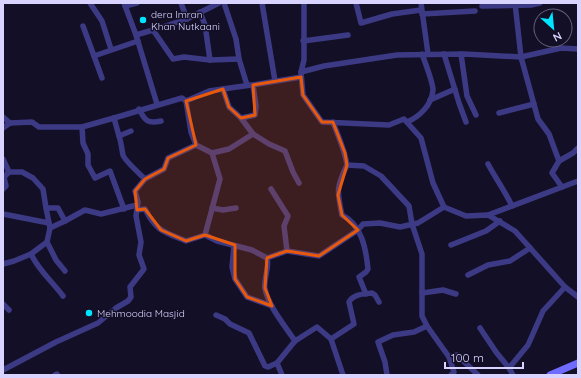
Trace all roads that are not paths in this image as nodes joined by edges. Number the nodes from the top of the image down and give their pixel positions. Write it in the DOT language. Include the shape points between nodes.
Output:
graph roads {
  1 [pos="90,3"];
  2 [pos="137,3"];
  3 [pos="181,3"];
  4 [pos="219,3"];
  5 [pos="224,3"];
  6 [pos="262,3"];
  7 [pos="304,3"];
  8 [pos="356,3"];
  9 [pos="421,3"];
  10 [pos="540,3"];
  11 [pos="125,4"];
  12 [pos="516,4"];
  13 [pos="482,6"];
  14 [pos="475,10"];
  15 [pos="200,12"];
  16 [pos="422,12"];
  17 [pos="187,19"];
  18 [pos="83,26"];
  19 [pos="153,30"];
  20 [pos="136,35"];
  21 [pos="348,35"];
  22 [pos="138,41"];
  23 [pos="303,41"];
  24 [pos="111,49"];
  25 [pos="578,49"];
  26 [pos="425,54"];
  27 [pos="444,54"];
  28 [pos="461,54"];
  29 [pos="94,56"];
  30 [pos="521,57"];
  31 [pos="239,59"];
  32 [pos="210,60"];
  33 [pos="301,74"];
  34 [pos="102,78"];
  35 [pos="275,81"];
  36 [pos="250,85"];
  37 [pos="223,89"];
  38 [pos="454,89"];
  39 [pos="430,100"];
  40 [pos="186,101"];
  41 [pos="157,104"];
  42 [pos="534,104"];
  43 [pos="139,110"];
  44 [pos="499,113"];
  45 [pos="476,115"];
  46 [pos="3,117"];
  47 [pos="114,118"];
  48 [pos="242,118"];
  49 [pos="161,121"];
  50 [pos="333,122"];
  51 [pos="407,122"];
  52 [pos="466,122"];
  53 [pos="10,123"];
  54 [pos="82,127"];
  55 [pos="3,128"];
  56 [pos="131,131"];
  57 [pos="252,134"];
  58 [pos="119,136"];
  59 [pos="196,145"];
  60 [pos="578,148"];
  61 [pos="212,153"];
  62 [pos="3,159"];
  63 [pos="559,162"];
  64 [pos="488,164"];
  65 [pos="346,165"];
  66 [pos="9,172"];
  67 [pos="145,179"];
  68 [pos="578,181"];
  69 [pos="299,183"];
  70 [pos="3,188"];
  71 [pos="562,188"];
  72 [pos="271,189"];
  73 [pos="512,206"];
  74 [pos="444,207"];
  75 [pos="46,208"];
  76 [pos="137,208"];
  77 [pos="212,208"];
  78 [pos="236,208"];
  79 [pos="124,209"];
  80 [pos="3,214"];
  81 [pos="488,215"];
  82 [pos="64,221"];
  83 [pos="500,221"];
  84 [pos="412,224"];
  85 [pos="50,226"];
  86 [pos="358,230"];
  87 [pos="205,235"];
  88 [pos="47,242"];
  89 [pos="451,245"];
  90 [pos="234,246"];
  91 [pos="530,248"];
  92 [pos="286,251"];
  93 [pos="31,254"];
  94 [pos="267,258"];
  95 [pos="3,264"];
  96 [pos="65,271"];
  97 [pos="468,275"];
  98 [pos="565,287"];
  99 [pos="422,292"];
  100 [pos="366,294"];
  101 [pos="456,294"];
  102 [pos="63,296"];
  103 [pos="578,297"];
  104 [pos="379,302"];
  105 [pos="3,304"];
  106 [pos="272,306"];
  107 [pos="9,310"];
  108 [pos="216,315"];
  109 [pos="428,326"];
  110 [pos="480,328"];
  111 [pos="331,339"];
  112 [pos="295,341"];
  113 [pos="449,357"];
  114 [pos="578,362"];
  115 [pos="277,363"];
  116 [pos="509,368"];
  117 [pos="3,370"];
  118 [pos="282,375"];
  119 [pos="343,375"];
  120 [pos="387,375"];
  121 [pos="451,375"];
  122 [pos="478,375"];
  123 [pos="513,375"];
  124 [pos="550,375"];
  1 -- 24 [label="street" via="102,21"];
  2 -- 11 [label="street"];
  3 -- 17 [label="street"];
  4 -- 15 [label="street"];
  5 -- 31 [label="street" via="236,39"];
  6 -- 35 [label="street"];
  7 -- 23 [label="street"];
  8 -- 16 [label="street" via="361,23 392,14"];
  9 -- 16 [label="street"];
  10 -- 12 [label="street"];
  11 -- 20 [label="street"];
  12 -- 13 [label="street"];
  12 -- 30 [label="street"];
  14 -- 16 [label="street"];
  15 -- 17 [label="street"];
  15 -- 32 [label="street" via="205,25"];
  16 -- 26 [label="street"];
  17 -- 19 [label="street"];
  18 -- 29 [label="street"];
  19 -- 20 [label="street"];
  19 -- 32 [label="street" via="173,59 184,57"];
  20 -- 22 [label="street"];
  21 -- 23 [label="street"];
  22 -- 24 [label="street"];
  22 -- 41 [label="street"];
  23 -- 33 [label="street" via="304,60"];
  24 -- 29 [label="street"];
  25 -- 30 [label="street" via="561,48"];
  26 -- 27 [label="street"];
  26 -- 33 [label="street" via="397,55 324,66"];
  26 -- 39 [label="street" via="433,90"];
  27 -- 28 [label="street"];
  27 -- 38 [label="street"];
  28 -- 30 [label="street"];
  28 -- 45 [label="street" via="467,96"];
  29 -- 34 [label="street"];
  30 -- 42 [label="street"];
  31 -- 32 [label="street"];
  31 -- 36 [label="street"];
  33 -- 35 [label="street"];
  33 -- 50 [label="street" via="304,95 322,122"];
  35 -- 36 [label="street"];
  36 -- 37 [label="street"];
  36 -- 48 [label="street" via="256,106 255,115"];
  37 -- 40 [label="street" via="209,91"];
  37 -- 48 [label="street" via="229,107"];
  38 -- 39 [label="street"];
  38 -- 52 [label="street"];
  39 -- 51 [label="street" via="428,106 415,119"];
  40 -- 41 [label="street" via="182,98"];
  40 -- 59 [label="street"];
  41 -- 43 [label="street"];
  42 -- 44 [label="street"];
  42 -- 63 [label="street" via="538,119 549,134"];
  43 -- 47 [label="street"];
  43 -- 49 [label="street" via="144,119 153,123"];
  46 -- 53 [label="street"];
  47 -- 54 [label="street"];
  47 -- 58 [label="street"];
  48 -- 57 [label="street"];
  50 -- 51 [label="street" via="389,125 404,119"];
  50 -- 65 [label="street" via="345,153"];
  51 -- 74 [label="street" via="421,138 433,183"];
  53 -- 54 [label="street" via="32,122 38,127"];
  53 -- 55 [label="street"];
  54 -- 79 [label="street" via="88,165 95,178 110,171"];
  56 -- 58 [label="street"];
  57 -- 61 [label="street" via="228,149"];
  57 -- 69 [label="street" via="285,151"];
  58 -- 67 [label="street" via="122,154"];
  59 -- 61 [label="street"];
  59 -- 67 [label="street" via="168,158 164,169"];
  60 -- 63 [label="street"];
  61 -- 77 [label="street" via="220,179"];
  62 -- 66 [label="street"];
  63 -- 71 [label="street" via="552,173"];
  64 -- 73 [label="street"];
  65 -- 84 [label="street" via="364,166 381,176 409,206"];
  65 -- 86 [label="street" via="339,182 338,195 342,215"];
  66 -- 70 [label="street" via="4,177 6,186"];
  66 -- 75 [label="street" via="22,172 33,178 43,189"];
  67 -- 76 [label="street" via="135,191"];
  68 -- 71 [label="street"];
  71 -- 73 [label="street"];
  72 -- 92 [label="street" via="288,216 284,226"];
  73 -- 81 [label="street"];
  74 -- 81 [label="street" via="466,216"];
  74 -- 84 [label="street"];
  75 -- 82 [label="street" via="58,208"];
  75 -- 85 [label="street"];
  76 -- 79 [label="street"];
  76 -- 87 [label="street" via="145,209 151,221 161,230 186,241"];
  76 -- 117 [label="street" via="141,242 139,255 144,269 130,287 131,297 128,301 98,323"];
  77 -- 78 [label="street"];
  77 -- 87 [label="street"];
  79 -- 82 [label="street" via="101,214 85,210"];
  80 -- 85 [label="street"];
  81 -- 83 [label="street"];
  82 -- 85 [label="street"];
  83 -- 89 [label="street" via="486,231"];
  83 -- 91 [label="street" via="515,231"];
  84 -- 86 [label="street" via="400,227 380,223 363,224"];
  84 -- 99 [label="street" via="422,254"];
  85 -- 88 [label="street"];
  86 -- 92 [label="street" via="319,256"];
  86 -- 100 [label="street" via="365,245 368,271 359,277"];
  87 -- 90 [label="street"];
  88 -- 93 [label="street"];
  88 -- 96 [label="street"];
  90 -- 94 [label="street" via="252,250"];
  90 -- 106 [label="street" via="232,267 235,279 247,297"];
  91 -- 97 [label="street" via="510,260 488,265"];
  91 -- 98 [label="street"];
  92 -- 94 [label="street"];
  93 -- 95 [label="street"];
  93 -- 102 [label="street"];
  94 -- 106 [label="street" via="265,288"];
  98 -- 103 [label="street"];
  98 -- 116 [label="street" via="543,311 528,346"];
  99 -- 101 [label="street" via="443,290"];
  99 -- 109 [label="street" via="422,316"];
  100 -- 104 [label="street" via="372,293"];
  100 -- 111 [label="street" via="350,300 354,324"];
  105 -- 107 [label="street"];
  106 -- 112 [label="street"];
  108 -- 115 [label="street" via="250,333 265,366"];
  109 -- 113 [label="street"];
  109 -- 120 [label="street" via="414,332 393,335 378,342"];
  110 -- 116 [label="street"];
  111 -- 112 [label="street" via="317,327"];
  111 -- 119 [label="street"];
  112 -- 115 [label="street"];
  113 -- 121 [label="street" via="454,372"];
  113 -- 122 [label="street" via="457,355"];
  114 -- 124 [label="main road"];
  115 -- 118 [label="street"];
  116 -- 123 [label="street"];
}
